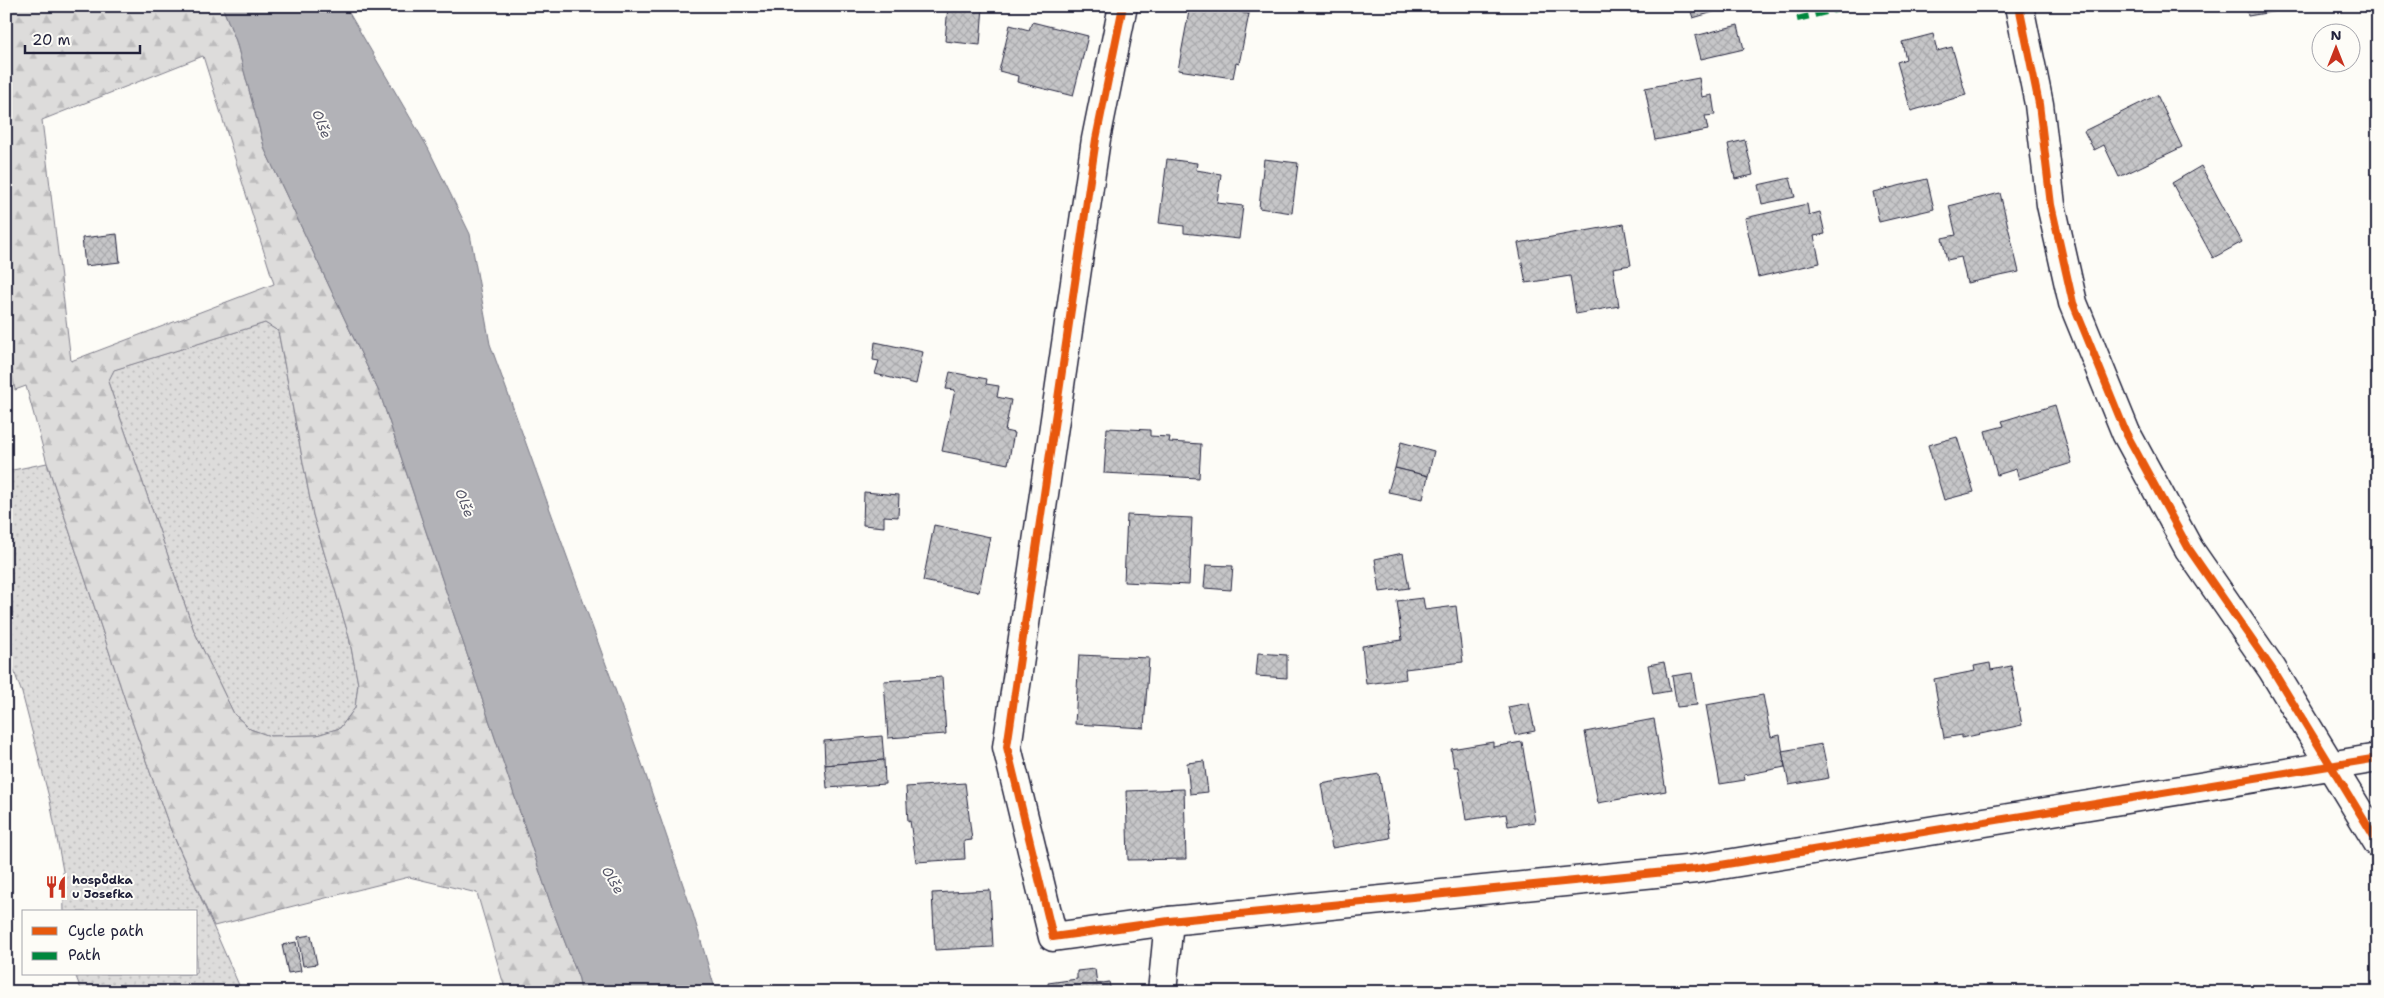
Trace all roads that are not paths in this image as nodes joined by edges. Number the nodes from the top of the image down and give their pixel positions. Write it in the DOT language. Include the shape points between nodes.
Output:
graph roads {
  1 [pos="1124,6"];
  2 [pos="2019,6"];
  3 [pos="2378,758"];
  4 [pos="2333,766"];
  5 [pos="2378,843"];
  6 [pos="1169,921"];
  7 [pos="1162,992"];
  1 -- 6 [label="street" via="1096,139 1007,747 1053,938"];
  2 -- 4 [label="street" via="2038,104 2052,205 2073,303 2126,433 2189,549 2272,669"];
  3 -- 4 [label="street"];
  4 -- 5 [label="street"];
  4 -- 6 [label="street" via="1696,870"];
  6 -- 7 [label="street"];
}
